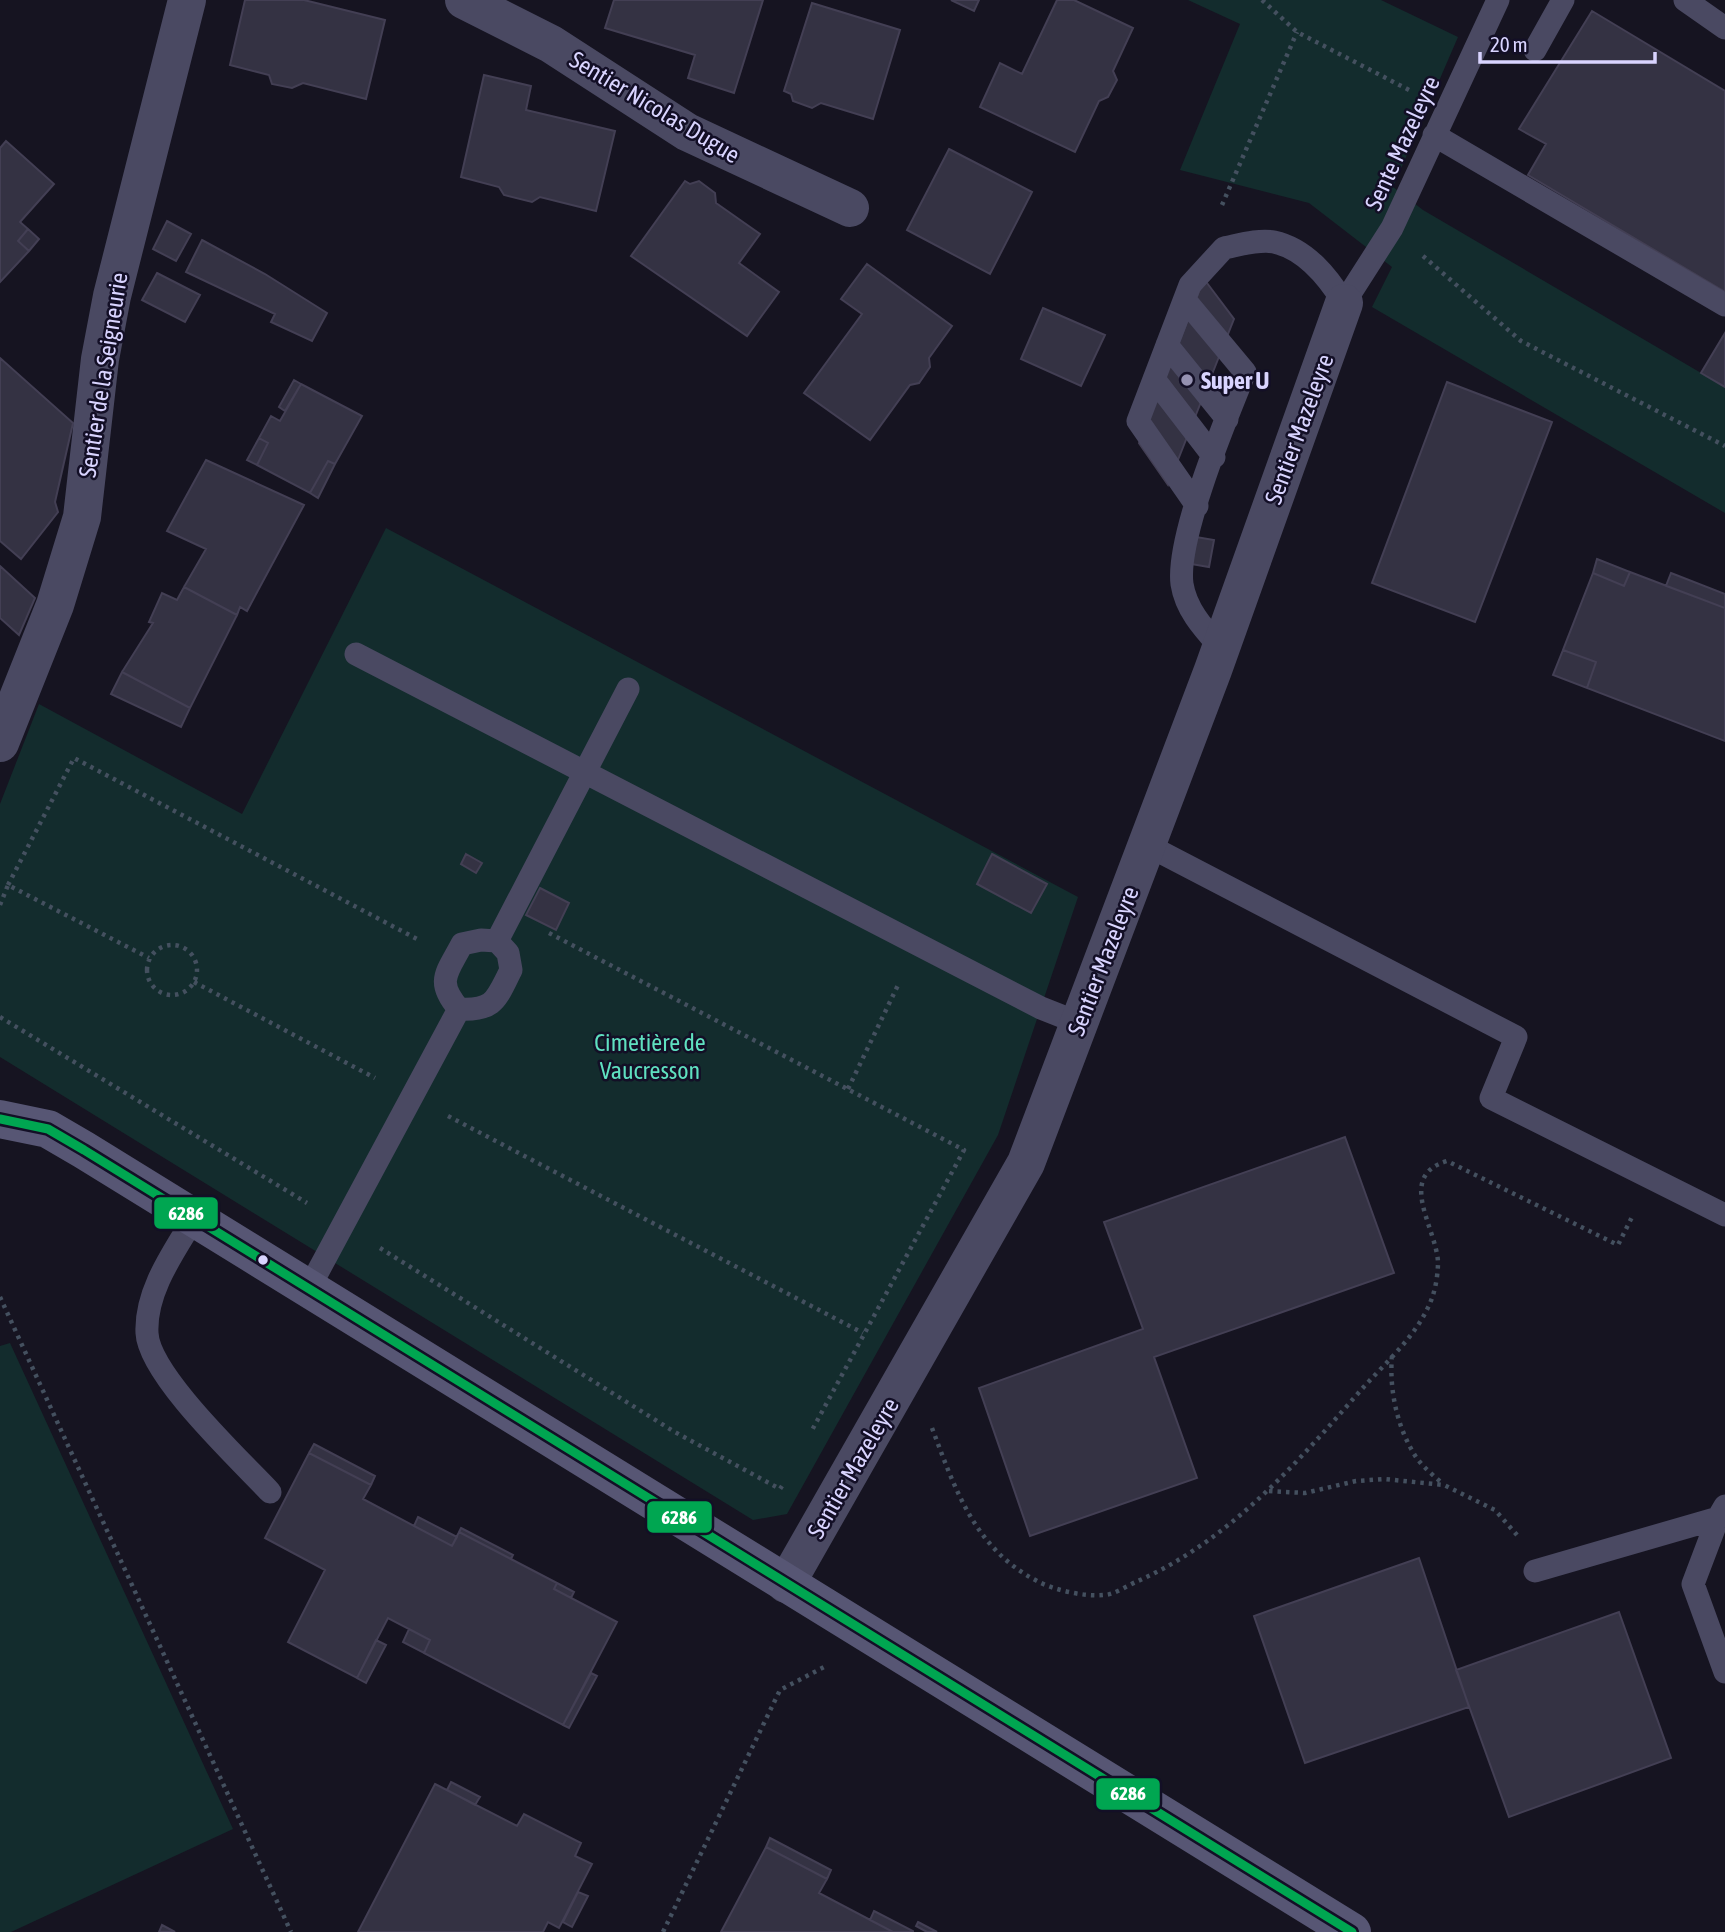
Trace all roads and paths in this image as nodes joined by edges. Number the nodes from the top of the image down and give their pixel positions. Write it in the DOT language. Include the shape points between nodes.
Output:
graph roads {
  1 [pos="187,0"];
  2 [pos="464,0"];
  3 [pos="1262,0"];
  4 [pos="1498,0"];
  5 [pos="1563,0"];
  6 [pos="1685,0"];
  7 [pos="1725,28"];
  8 [pos="1297,32"];
  9 [pos="1535,50"];
  10 [pos="1446,109"];
  11 [pos="1434,135"];
  12 [pos="849,208"];
  13 [pos="1392,228"];
  14 [pos="1224,248"];
  15 [pos="1185,300"];
  16 [pos="1344,303"];
  17 [pos="1725,305"];
  18 [pos="1167,345"];
  19 [pos="1154,379"];
  20 [pos="1227,419"];
  21 [pos="1725,446"];
  22 [pos="1214,457"];
  23 [pos="1197,506"];
  24 [pos="1221,648"];
  25 [pos="356,654"];
  26 [pos="628,689"];
  27 [pos="0,743"];
  28 [pos="584,773"];
  29 [pos="1147,845"];
  30 [pos="8,886"];
  31 [pos="0,905"];
  32 [pos="511,914"];
  33 [pos="496,941"];
  34 [pos="918,945"];
  35 [pos="149,958"];
  36 [pos="454,959"];
  37 [pos="194,982"];
  38 [pos="459,1009"];
  39 [pos="0,1017"];
  40 [pos="1079,1023"];
  41 [pos="848,1089"];
  42 [pos="412,1098"];
  43 [pos="0,1119"];
  44 [pos="1651,1178"];
  45 [pos="1725,1215"];
  46 [pos="193,1220"];
  47 [pos="344,1225"];
  48 [pos="308,1290"];
  49 [pos="0,1297"];
  50 [pos="863,1333"];
  51 [pos="1392,1356"];
  52 [pos="910,1368"];
  53 [pos="806,1441"];
  54 [pos="787,1477"];
  55 [pos="1444,1485"];
  56 [pos="1268,1490"];
  57 [pos="270,1492"];
  58 [pos="1721,1512"];
  59 [pos="1540,1570"];
  60 [pos="786,1584"];
  61 [pos="861,1631"];
  62 [pos="1725,1672"];
  63 [pos="291,1932"];
  64 [pos="663,1932"];
  65 [pos="1352,1932"];
  1 -- 27 [label="street, Sentier de la Seigneurie" via="112,296 82,517 55,605"];
  2 -- 12 [label="street, Sentier Nicolas Dugue" via="551,44 687,132"];
  3 -- 8 [label="path"];
  4 -- 10 [label="lane, Sente Mazeleyre"];
  5 -- 9 [label="lane"];
  6 -- 7 [label="lane"];
  8 -- 10 [label="path"];
  8 -- 14 [label="path" via="1219,213"];
  10 -- 11 [label="lane, Sente Mazeleyre"];
  11 -- 13 [label="lane, Sente Mazeleyre"];
  11 -- 17 [label="lane"];
  13 -- 16 [label="lane, Sente Mazeleyre"];
  13 -- 21 [label="path" via="1521,341"];
  14 -- 15 [label="lane" via="1190,285"];
  14 -- 16 [label="lane" via="1274,242 1309,259"];
  15 -- 18 [label="lane"];
  15 -- 20 [label="lane" via="1245,372"];
  16 -- 24 [label="street, Sentier Mazeleyre"];
  18 -- 19 [label="lane"];
  18 -- 20 [label="lane"];
  19 -- 22 [label="lane"];
  19 -- 23 [label="lane" via="1138,421"];
  20 -- 22 [label="lane"];
  22 -- 23 [label="lane"];
  23 -- 24 [label="lane" via="1189,523 1182,584 1198,623"];
  24 -- 29 [label="street, Sentier Mazeleyre"];
  25 -- 28 [label="lane"];
  26 -- 28 [label="lane"];
  28 -- 32 [label="lane"];
  28 -- 34 [label="lane"];
  29 -- 40 [label="street, Sentier Mazeleyre"];
  29 -- 44 [label="lane" via="1516,1037 1491,1098"];
  30 -- 31 [label="path"];
  30 -- 35 [label="path"];
  30 -- 36 [label="path" via="74,758"];
  32 -- 33 [label="lane"];
  32 -- 41 [label="path"];
  33 -- 36 [label="lane" via="461,944"];
  33 -- 38 [label="lane" via="508,953 511,970 493,1004 478,1010"];
  34 -- 40 [label="lane"];
  34 -- 41 [label="path"];
  35 -- 37 [label="path" via="149,981 156,990 177,995"];
  35 -- 37 [label="path" via="166,945 178,945 196,960"];
  36 -- 38 [label="lane" via="443,979 446,995"];
  37 -- 42 [label="path"];
  38 -- 42 [label="lane"];
  39 -- 47 [label="path"];
  40 -- 52 [label="street, Sentier Mazeleyre" via="1026,1163"];
  41 -- 50 [label="path" via="964,1150"];
  42 -- 47 [label="lane"];
  42 -- 50 [label="path"];
  43 -- 46 [label="street" via="48,1129"];
  44 -- 45 [label="lane"];
  44 -- 51 [label="path" via="1618,1245 1447,1161 1434,1165 1423,1177 1420,1193 1438,1260 1437,1277 1432,1299 1415,1330"];
  46 -- 48 [label="street"];
  46 -- 57 [label="lane" via="163,1269 147,1333 157,1362 189,1405"];
  47 -- 48 [label="lane"];
  47 -- 54 [label="path" via="673,1431 780,1489"];
  48 -- 60 [label="street"];
  49 -- 63 [label="path"];
  50 -- 53 [label="path"];
  51 -- 55 [label="path" via="1390,1381 1405,1435 1416,1457"];
  51 -- 56 [label="path"];
  52 -- 56 [label="path" via="949,1473 973,1522 990,1547 1017,1571 1042,1583 1105,1595 1174,1565"];
  52 -- 60 [label="street, Sentier Mazeleyre"];
  55 -- 56 [label="path" via="1384,1479 1305,1493"];
  55 -- 59 [label="path" via="1495,1510"];
  58 -- 59 [label="lane"];
  58 -- 62 [label="lane" via="1693,1584"];
  60 -- 61 [label="street"];
  61 -- 64 [label="path" via="835,1661 780,1690"];
  61 -- 65 [label="street"];
}
